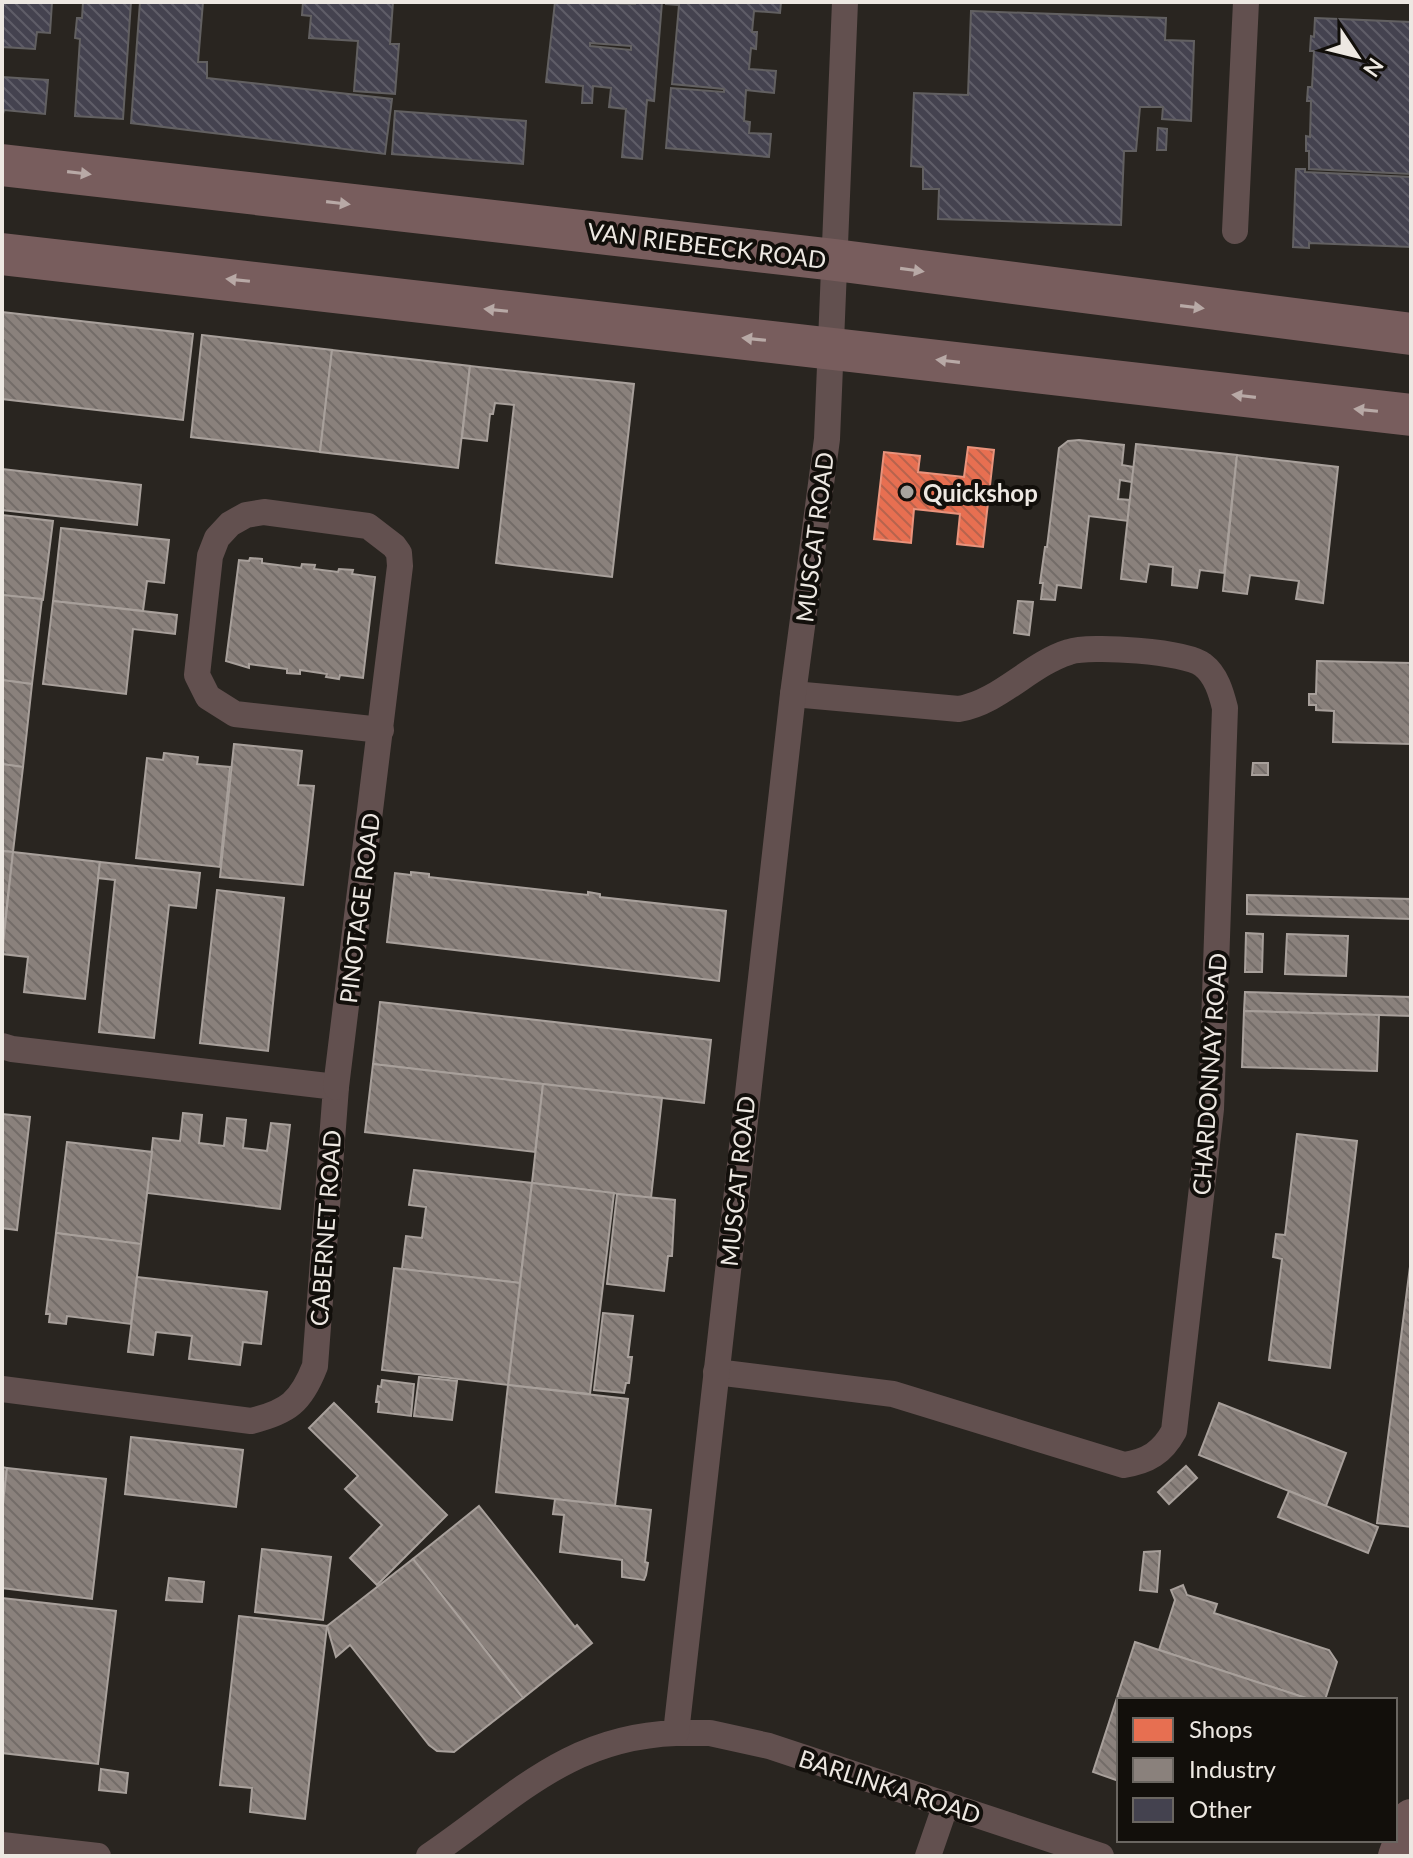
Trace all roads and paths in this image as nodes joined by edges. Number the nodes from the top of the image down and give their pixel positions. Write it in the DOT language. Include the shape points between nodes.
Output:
graph roads {
  1 [pos="845,2"];
  2 [pos="1246,2"];
  3 [pos="2,165"];
  4 [pos="1235,231"];
  5 [pos="2,254"];
  6 [pos="835,260"];
  7 [pos="1411,334"];
  8 [pos="832,348"];
  9 [pos="1411,415"];
  10 [pos="793,694"];
  11 [pos="381,730"];
  12 [pos="2,1046"];
  13 [pos="336,1087"];
  14 [pos="716,1372"];
  15 [pos="2,1389"];
  16 [pos="676,1733"];
  17 [pos="946,1804"];
  18 [pos="1411,1818"];
  19 [pos="2,1845"];
  20 [pos="98,1856"];
  21 [pos="429,1856"];
  22 [pos="928,1856"];
  23 [pos="1101,1856"];
  24 [pos="1397,1856"];
  1 -- 6 [label="street, MUSCAT ROAD"];
  2 -- 4 [label="street"];
  3 -- 6 [label="main road, VAN RIEBEECK ROAD, one-way"];
  8 -- 5 [label="main road, one-way"];
  6 -- 7 [label="main road, VAN RIEBEECK ROAD, one-way"];
  6 -- 8 [label="street, MUSCAT ROAD"];
  9 -- 8 [label="main road, one-way"];
  8 -- 10 [label="street, MUSCAT ROAD" via="825,453"];
  10 -- 14 [label="street, MUSCAT ROAD"];
  10 -- 14 [label="street, CHARDONNAY ROAD" via="959,709 978,704 1059,656 1085,648 1184,656 1206,667 1225,708 1210,1123 1174,1431 1154,1456 1124,1465 893,1394"];
  11 -- 11 [label="street, PINOTAGE ROAD" via="400,566 394,546 368,526 264,512 230,524 210,556 197,675 208,697 235,714"];
  11 -- 13 [label="street, PINOTAGE ROAD"];
  12 -- 13 [label="street"];
  13 -- 15 [label="street, CABERNET ROAD" via="315,1366 287,1409 251,1421"];
  14 -- 16 [label="street, MUSCAT ROAD"];
  16 -- 17 [label="street, BARLINKA ROAD" via="755,1742"];
  16 -- 21 [label="street" via="607,1743 558,1764"];
  17 -- 22 [label="street"];
  17 -- 23 [label="street, BARLINKA ROAD"];
  18 -- 24 [label="main road"];
  19 -- 20 [label="street"];
}
